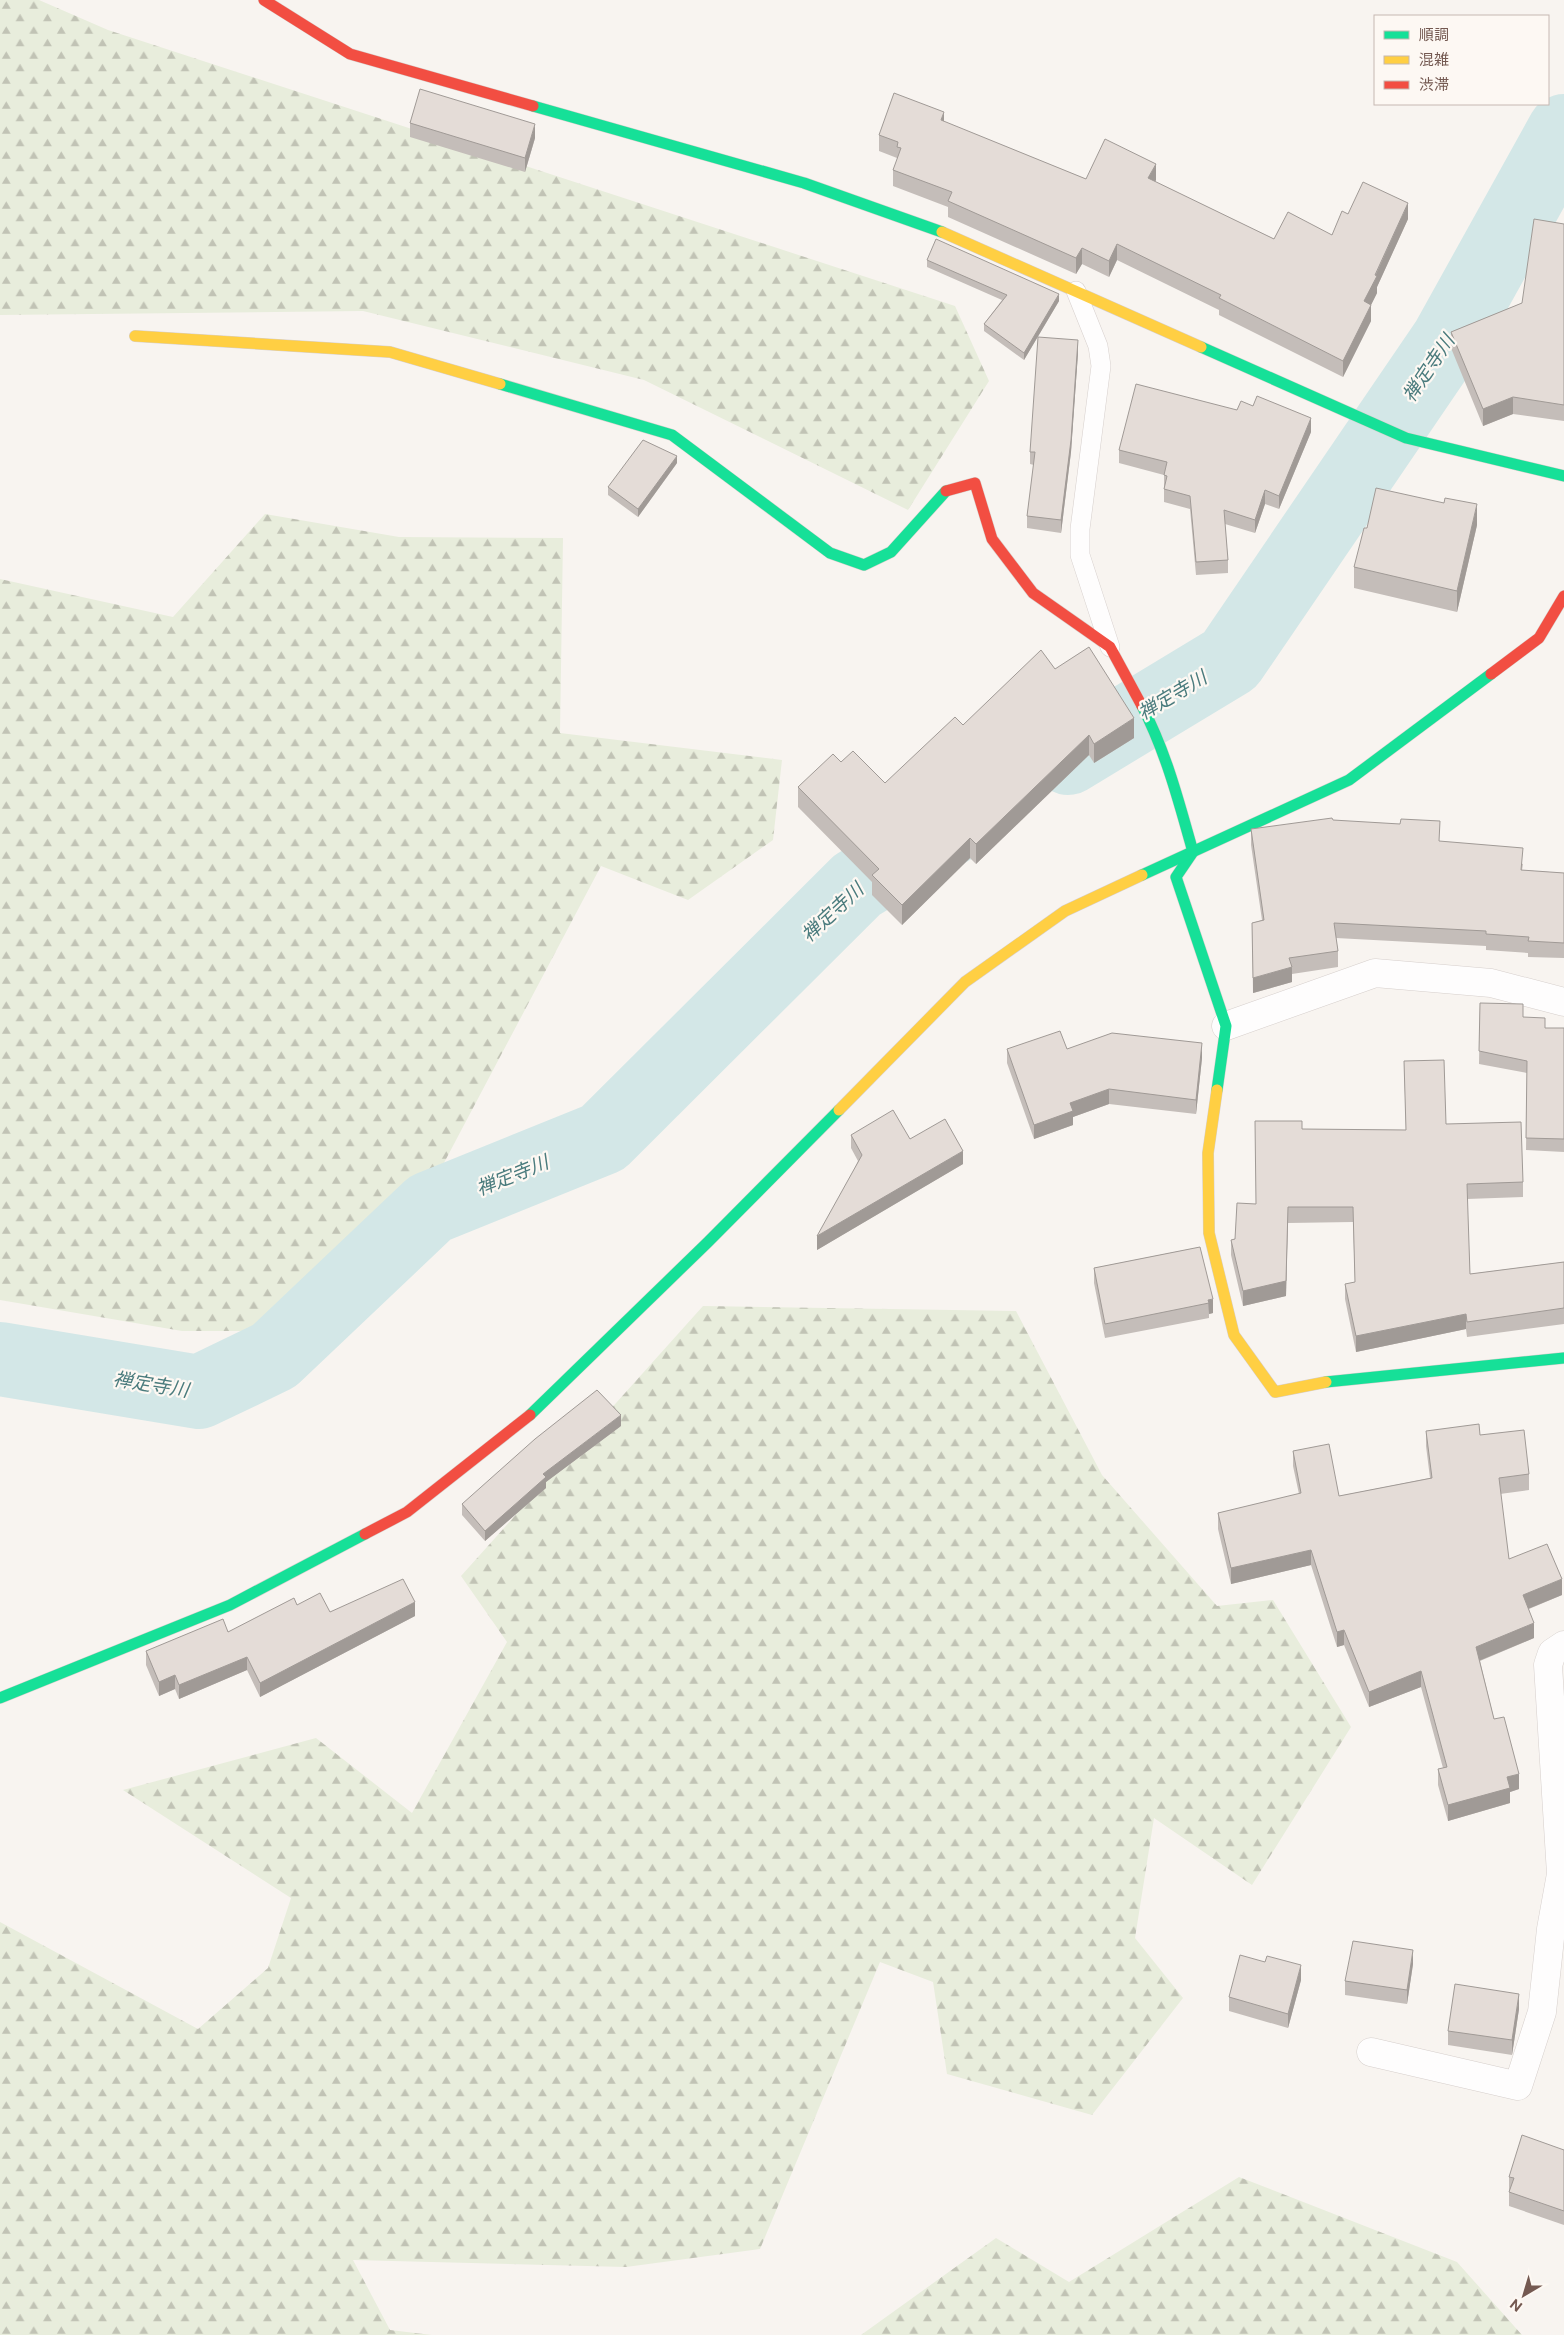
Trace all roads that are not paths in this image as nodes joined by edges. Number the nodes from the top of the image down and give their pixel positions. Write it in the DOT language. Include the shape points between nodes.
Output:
graph roads {
  1 [pos="264,0"];
  2 [pos="1076,291"];
  3 [pos="135,336"];
  4 [pos="1564,476"];
  5 [pos="1564,596"];
  6 [pos="1110,647"];
  7 [pos="1193,852"];
  8 [pos="1564,1002"];
  9 [pos="1226,1026"];
  10 [pos="1564,1358"];
  11 [pos="1564,1645"];
  12 [pos="0,1698"];
  13 [pos="1371,2052"];
  1 -- 2 [label="street" via="350,54 804,183 927,225"];
  2 -- 4 [label="street" via="1406,438"];
  2 -- 6 [label="lane" via="1098,346 1101,366 1080,529 1080,555"];
  3 -- 6 [label="street" via="390,352 672,435 830,553 864,565 891,552 946,490 974,483 992,540 1033,593"];
  5 -- 7 [label="street" via="1539,638 1349,780"];
  6 -- 7 [label="street" via="1152,725 1172,778"];
  7 -- 9 [label="street" via="1176,877"];
  7 -- 12 [label="street" via="1065,911 965,982 708,1242 520,1425 407,1512 230,1605"];
  8 -- 9 [label="street" via="1491,983 1375,973"];
  9 -- 10 [label="street" via="1208,1153 1209,1233 1234,1335 1275,1392 1332,1381"];
  11 -- 13 [label="street" via="1552,1652 1548,1665 1562,1874 1551,1929 1542,2012 1518,2086"];
}
